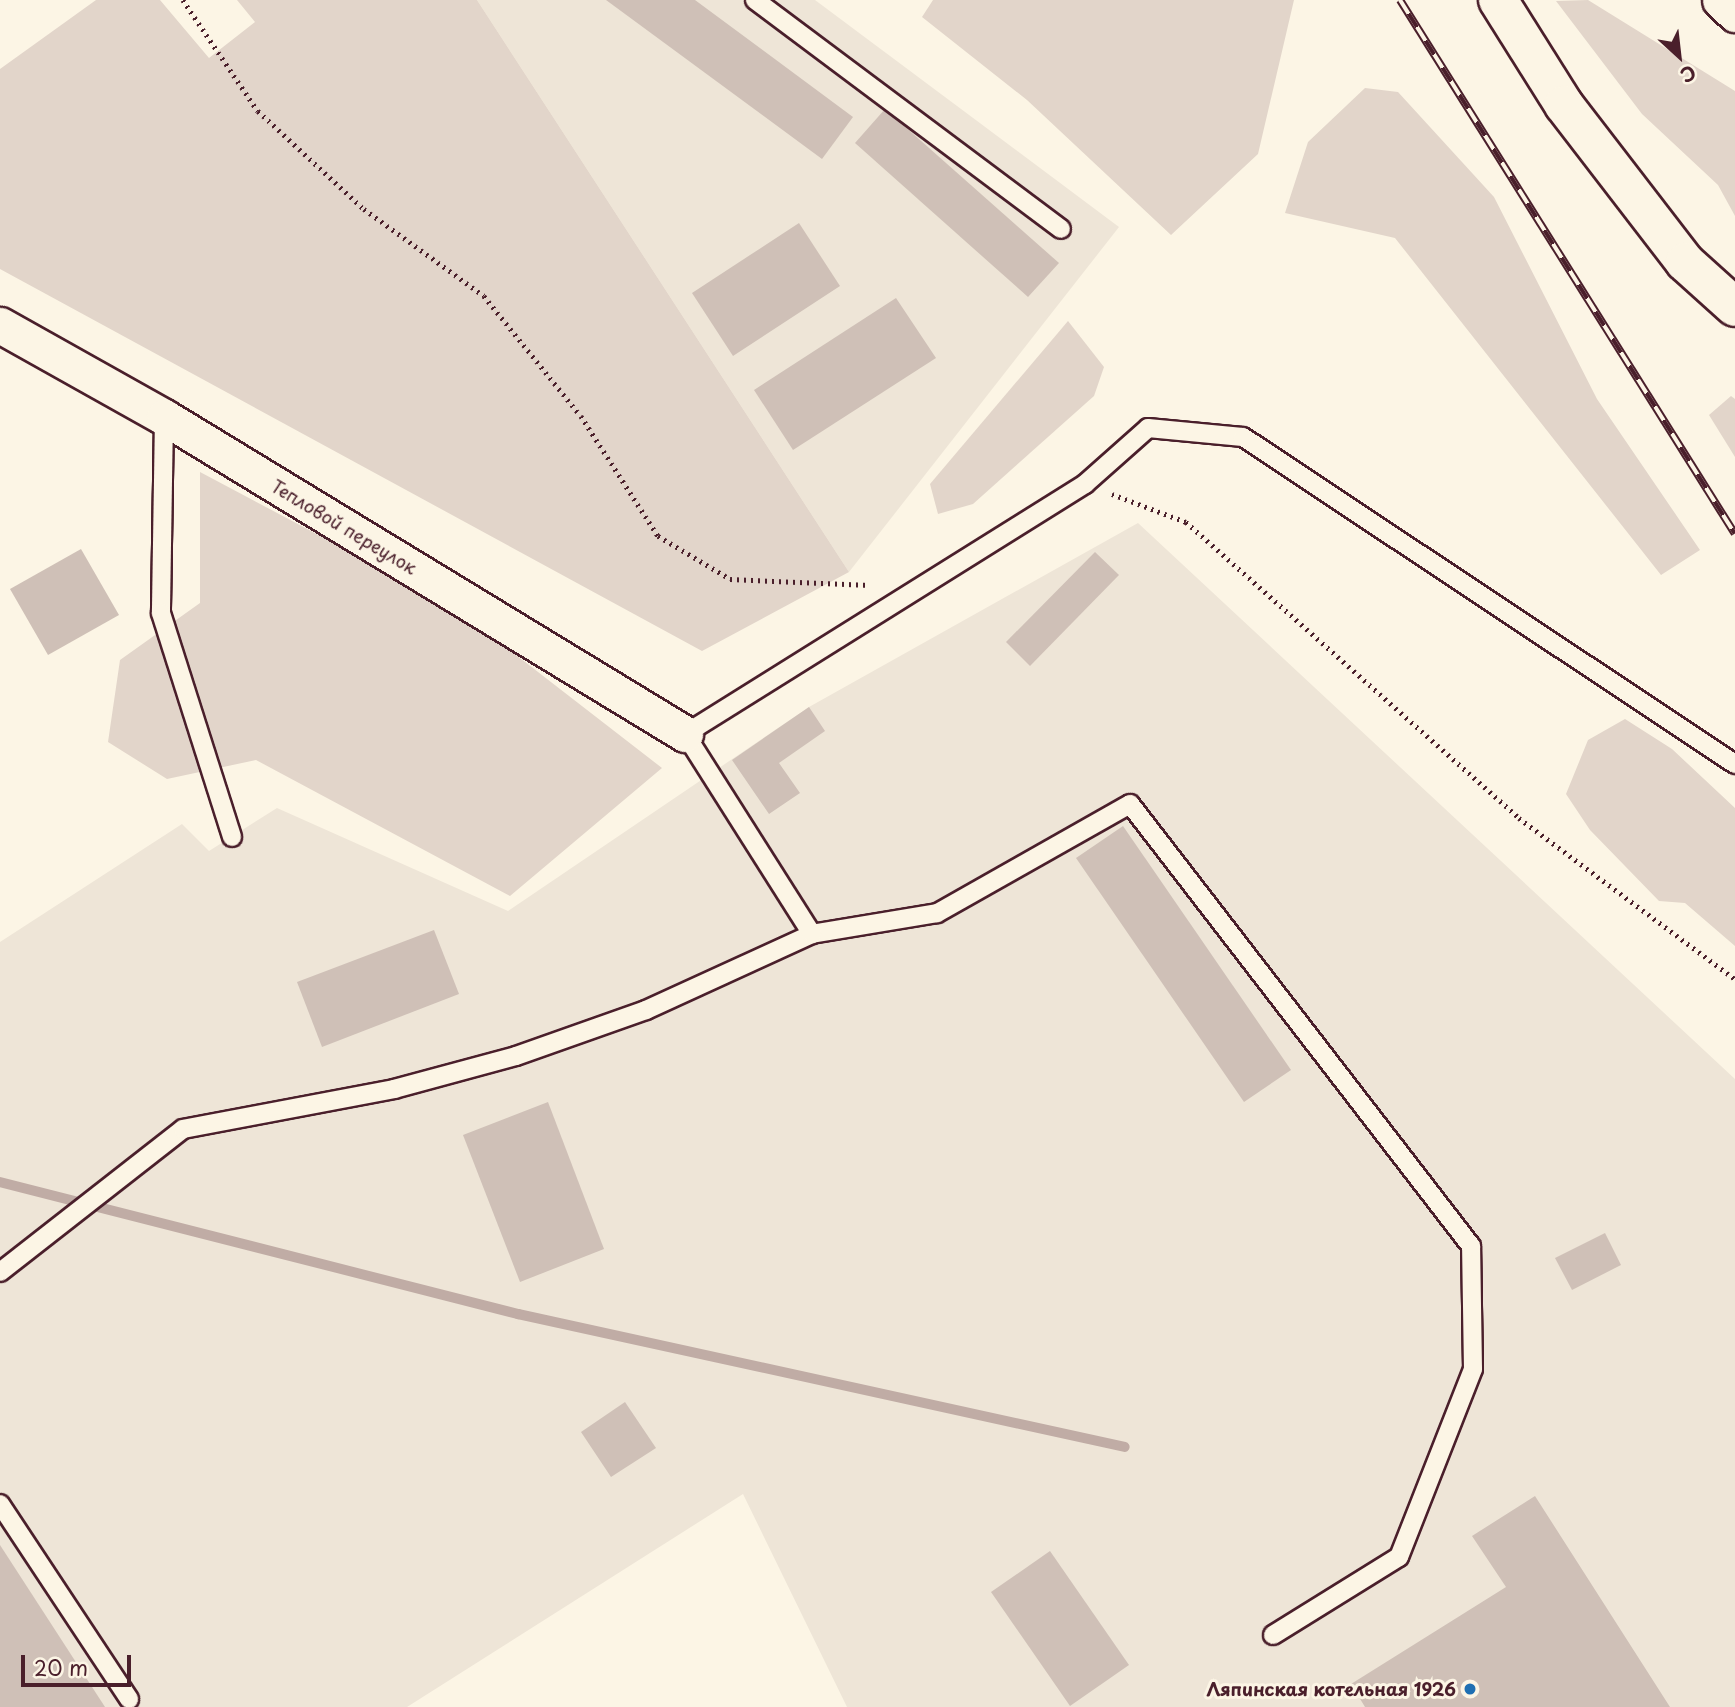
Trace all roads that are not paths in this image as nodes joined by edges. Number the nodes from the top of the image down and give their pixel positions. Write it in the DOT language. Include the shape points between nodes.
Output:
graph roads {
  1 [pos="755,0"];
  2 [pos="1498,0"];
  3 [pos="1720,0"];
  4 [pos="1735,14"];
  5 [pos="1061,229"];
  6 [pos="1735,307"];
  7 [pos="0,325"];
  8 [pos="164,417"];
  9 [pos="685,734"];
  10 [pos="1735,764"];
  11 [pos="232,836"];
  12 [pos="812,934"];
  13 [pos="0,1272"];
  14 [pos="0,1504"];
  15 [pos="1273,1635"];
  16 [pos="129,1699"];
  1 -- 5 [label="lane"];
  2 -- 6 [label="main road" via="1564,105 1685,262"];
  3 -- 4 [label="street"];
  7 -- 8 [label="street, Тепловой переулок"];
  8 -- 9 [label="street, Тепловой переулок"];
  8 -- 11 [label="lane" via="161,613"];
  9 -- 10 [label="lane" via="1085,484 1148,428 1243,437"];
  9 -- 12 [label="lane"];
  12 -- 13 [label="lane" via="646,1010 516,1056 394,1089 183,1129"];
  12 -- 15 [label="lane" via="937,913 1130,804 1471,1246 1474,1369 1399,1558"];
  14 -- 16 [label="lane"];
}
